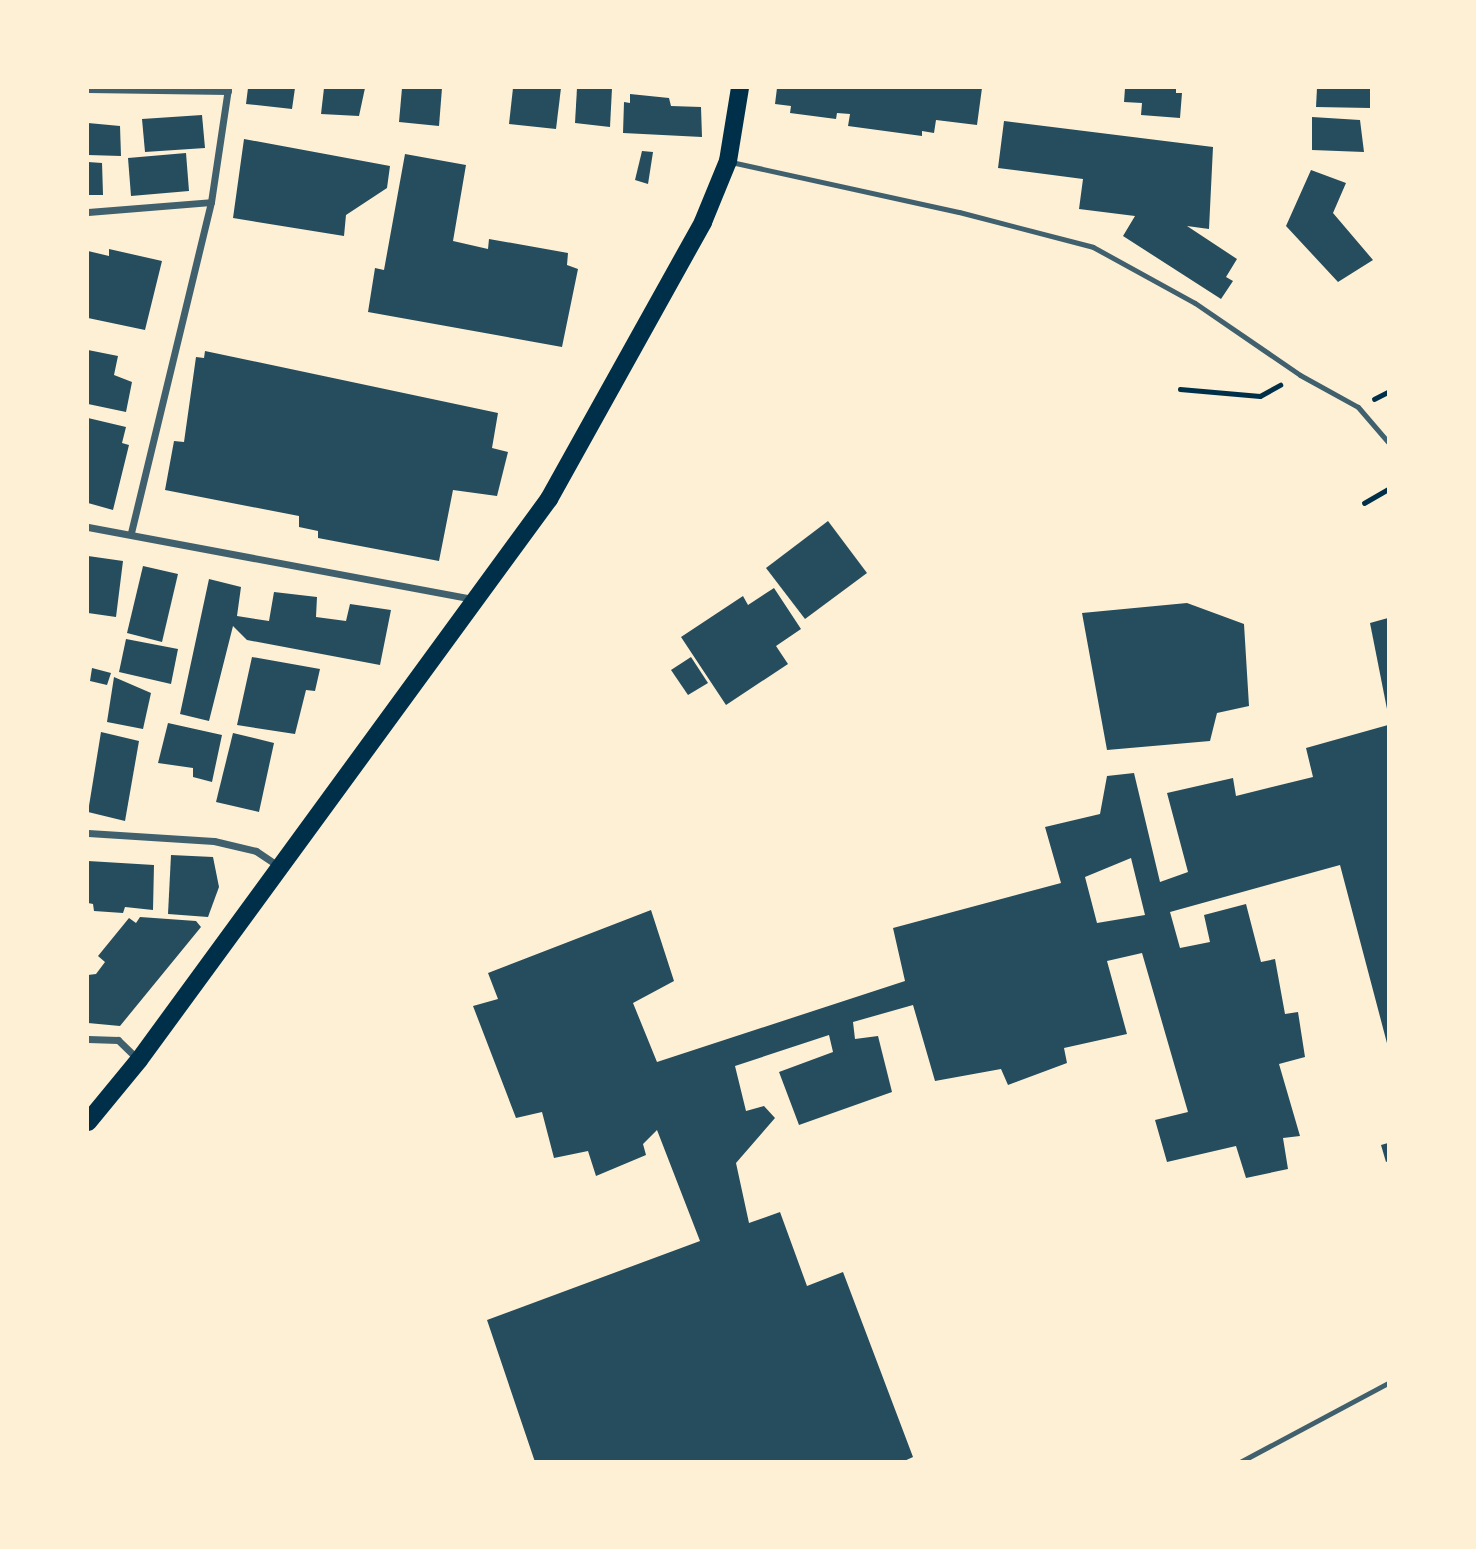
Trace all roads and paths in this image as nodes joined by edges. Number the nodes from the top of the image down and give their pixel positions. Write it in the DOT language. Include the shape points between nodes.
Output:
graph roads {
  1 [pos="740,88"];
  2 [pos="88,89"];
  3 [pos="228,89"];
  4 [pos="728,161"];
  5 [pos="212,202"];
  6 [pos="88,212"];
  7 [pos="1300,375"];
  8 [pos="1180,389"];
  9 [pos="1388,442"];
  10 [pos="1388,489"];
  11 [pos="1364,503"];
  12 [pos="88,527"];
  13 [pos="131,534"];
  14 [pos="476,600"];
  15 [pos="88,833"];
  16 [pos="280,867"];
  17 [pos="88,1039"];
  18 [pos="139,1060"];
  19 [pos="88,1122"];
  20 [pos="1388,1383"];
  21 [pos="1240,1461"];
  1 -- 4 [label="main road"];
  2 -- 3 [label="street"];
  3 -- 5 [label="street"];
  4 -- 7 [label="lane" via="960,212 1093,247 1195,303"];
  4 -- 14 [label="main road" via="702,222 549,499"];
  5 -- 6 [label="street"];
  5 -- 13 [label="street"];
  7 -- 8 [label="path" via="1260,396"];
  7 -- 9 [label="lane" via="1357,407"];
  10 -- 11 [label="path"];
  12 -- 13 [label="street"];
  13 -- 14 [label="street"];
  14 -- 16 [label="main road"];
  15 -- 16 [label="street" via="214,841 256,851"];
  16 -- 18 [label="main road"];
  17 -- 18 [label="street" via="118,1040"];
  18 -- 19 [label="main road"];
  20 -- 21 [label="lane"];
}
